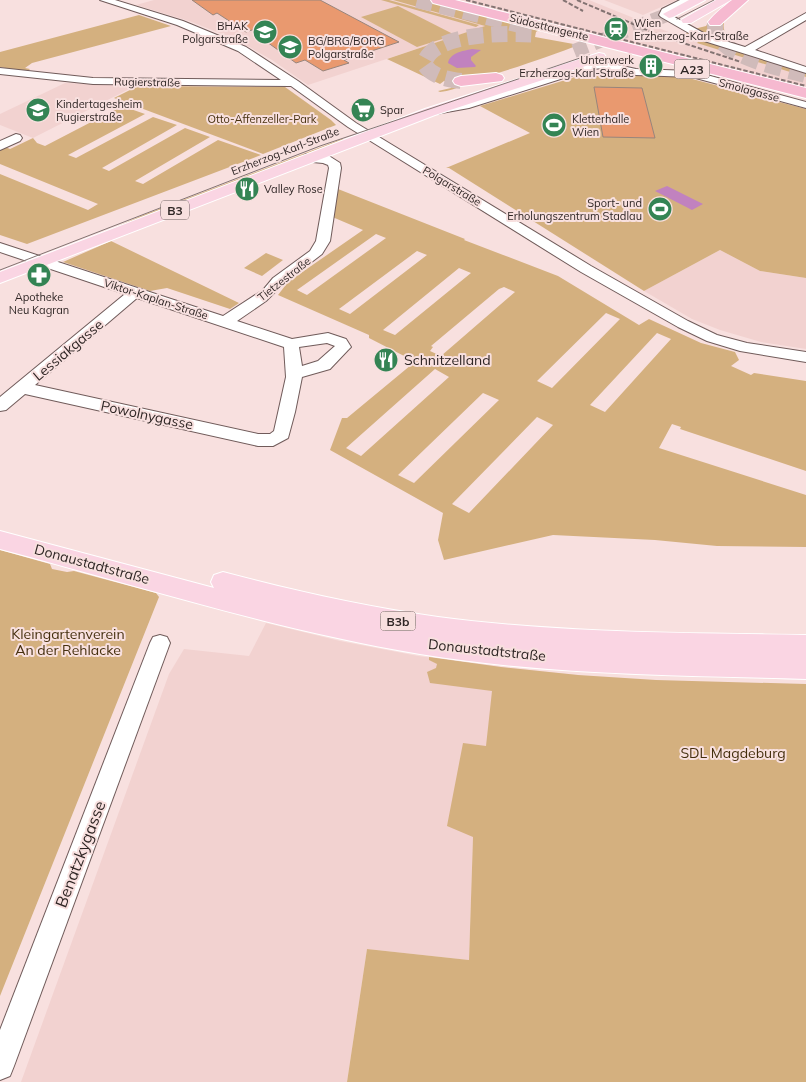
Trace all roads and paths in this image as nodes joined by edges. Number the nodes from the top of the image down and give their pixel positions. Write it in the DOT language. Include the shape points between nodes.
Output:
graph roads {
  1 [pos="105,0"];
  2 [pos="438,0"];
  3 [pos="688,0"];
  4 [pos="699,0"];
  5 [pos="725,0"];
  6 [pos="741,0"];
  7 [pos="667,12"];
  8 [pos="806,16"];
  9 [pos="687,20"];
  10 [pos="715,22"];
  11 [pos="539,32"];
  12 [pos="577,45"];
  13 [pos="748,50"];
  14 [pos="602,61"];
  15 [pos="805,69"];
  16 [pos="0,71"];
  17 [pos="496,78"];
  18 [pos="461,80"];
  19 [pos="294,83"];
  20 [pos="806,93"];
  21 [pos="806,98"];
  22 [pos="420,101"];
  23 [pos="806,105"];
  24 [pos="367,119"];
  25 [pos="345,128"];
  26 [pos="368,135"];
  27 [pos="16,138"];
  28 [pos="0,146"];
  29 [pos="303,150"];
  30 [pos="272,157"];
  31 [pos="0,247"];
  32 [pos="22,254"];
  33 [pos="0,262"];
  34 [pos="43,262"];
  35 [pos="0,278"];
  36 [pos="135,293"];
  37 [pos="225,322"];
  38 [pos="292,344"];
  39 [pos="806,357"];
  40 [pos="294,374"];
  41 [pos="22,388"];
  42 [pos="0,406"];
  43 [pos="0,522"];
  44 [pos="0,540"];
  45 [pos="160,643"];
  46 [pos="806,646"];
  47 [pos="806,668"];
  48 [pos="0,1066"];
  1 -- 19 [label="street, Polgarstraße" via="180,23 242,49"];
  2 -- 20 [label="highway, Südosttangente / A23"];
  3 -- 7 [label="street"];
  4 -- 7 [label="main road"];
  5 -- 9 [label="main road"];
  6 -- 10 [label="highway"];
  7 -- 13 [label="street" via="664,15 691,31"];
  8 -- 13 [label="street"];
  11 -- 12 [label="highway, Südosttangente"];
  12 -- 17 [label="main road"];
  12 -- 21 [label="highway, Südosttangente / A23"];
  13 -- 15 [label="street"];
  14 -- 23 [label="street, Smolagasse" via="636,72 692,74"];
  14 -- 26 [label="main road, Erzherzog-Karl-Straße / B3" via="430,112"];
  16 -- 19 [label="street, Rugierstraße" via="94,82"];
  17 -- 18 [label="highway"];
  17 -- 22 [label="main road"];
  19 -- 25 [label="street, Polgarstraße"];
  24 -- 25 [label="main road, Erzherzog-Karl-Straße"];
  25 -- 26 [label="street, Polgarstraße"];
  26 -- 29 [label="main road, Erzherzog-Karl-Straße / B3"];
  26 -- 39 [label="street, Polgarstraße" via="586,269 683,324 712,338 745,348"];
  27 -- 28 [label="street"];
  29 -- 34 [label="main road, Erzherzog-Karl-Straße / B3"];
  29 -- 37 [label="street, Tietzestraße" via="334,162 336,168 323,241 315,254"];
  30 -- 32 [label="main road, Erzherzog-Karl-Straße / B3"];
  31 -- 32 [label="street, Viktor-Kaplan-Straße"];
  32 -- 33 [label="main road, Erzherzog-Karl-Straße / B3"];
  32 -- 34 [label="street, Viktor-Kaplan-Straße"];
  34 -- 35 [label="main road, Erzherzog-Karl-Straße / B3"];
  34 -- 36 [label="street, Viktor-Kaplan-Straße"];
  36 -- 37 [label="street, Viktor-Kaplan-Straße"];
  36 -- 41 [label="street, Lessiakgasse"];
  37 -- 38 [label="street, Viktor-Kaplan-Straße"];
  38 -- 40 [label="street"];
  38 -- 40 [label="street, Viktor-Kaplan-Straße" via="328,338 341,342 343,347 324,366"];
  40 -- 41 [label="street, Powolnygasse" via="282,434 273,440 258,440"];
  41 -- 42 [label="street, Lessiakgasse"];
  43 -- 46 [label="main road, Donaustadtstraße / B3b" via="253,591 388,619 467,631 548,638"];
  44 -- 47 [label="main road, Donaustadtstraße / B3b" via="278,615 421,643 544,657"];
  45 -- 48 [label="street, Benatzkygasse"];
}
